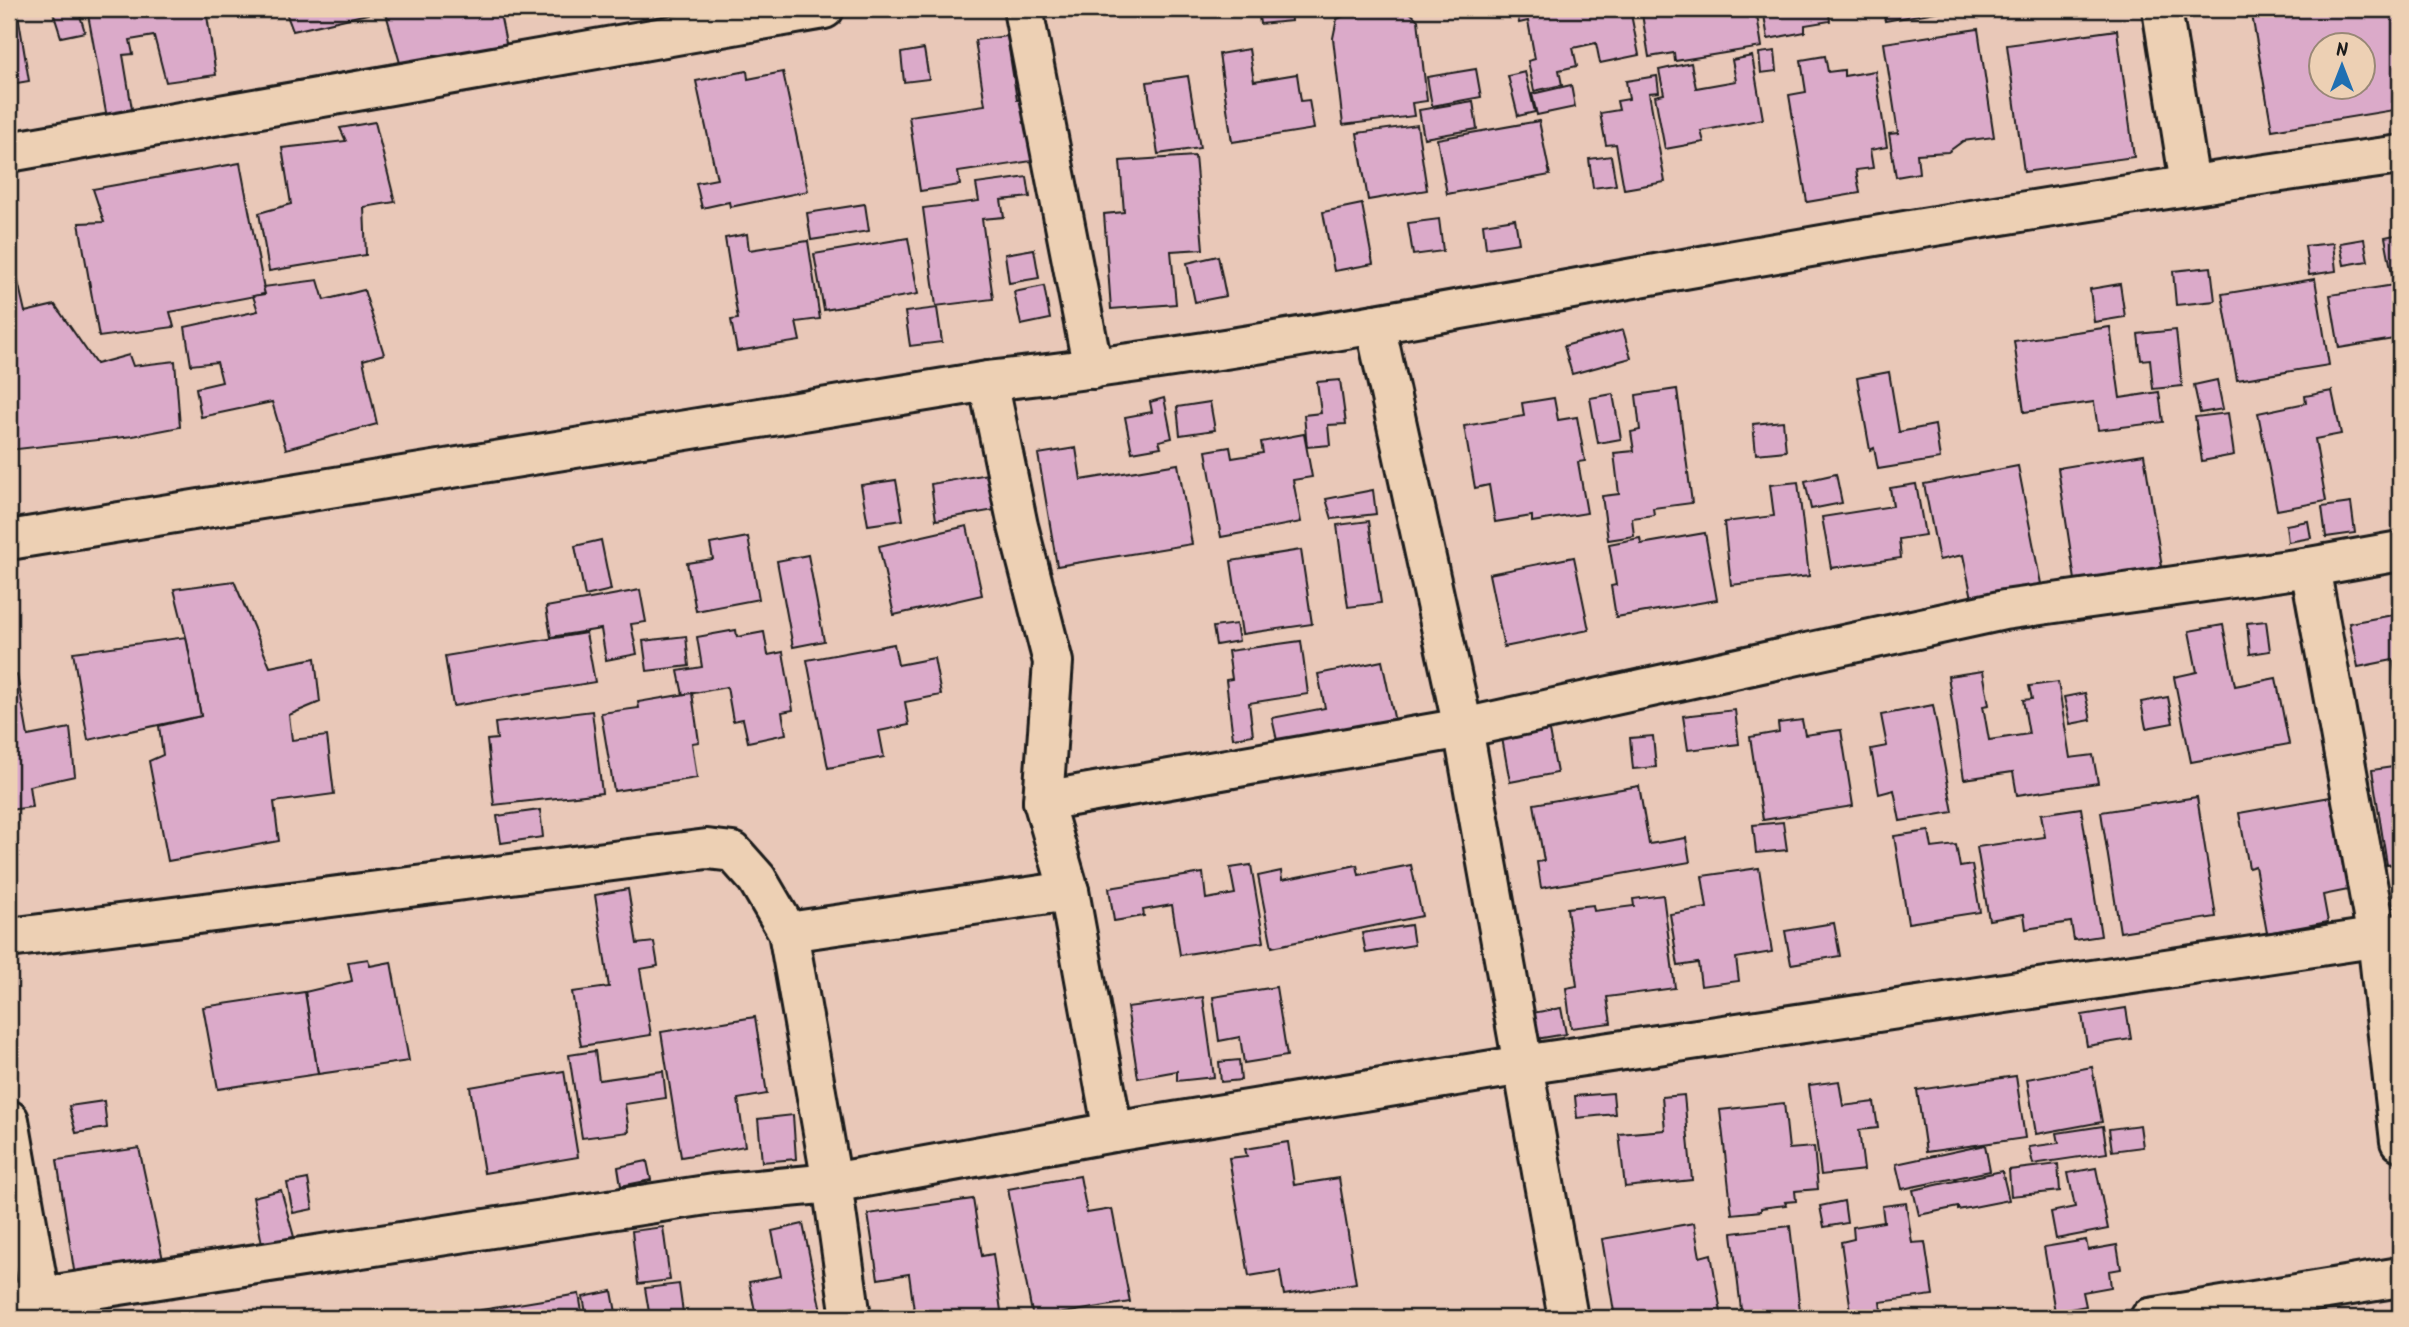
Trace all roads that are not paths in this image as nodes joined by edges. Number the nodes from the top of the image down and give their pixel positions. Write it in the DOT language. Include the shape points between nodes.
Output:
graph roads {
  1 [pos="824,9"];
  2 [pos="1023,9"];
  3 [pos="2162,9"];
  4 [pos="9,152"];
  5 [pos="2400,155"];
  6 [pos="2190,184"];
  7 [pos="1376,324"];
  8 [pos="1093,369"];
  9 [pos="988,381"];
  10 [pos="9,540"];
  11 [pos="2400,551"];
  12 [pos="2310,567"];
  13 [pos="1464,728"];
  14 [pos="1043,801"];
  15 [pos="1069,891"];
  16 [pos="788,932"];
  17 [pos="2388,936"];
  18 [pos="9,938"];
  19 [pos="1523,1065"];
  20 [pos="9,1120"];
  21 [pos="1113,1132"];
  22 [pos="2400,1141"];
  23 [pos="832,1183"];
  24 [pos="2400,1277"];
  25 [pos="24,1299"];
  26 [pos="851,1318"];
  27 [pos="1568,1318"];
  28 [pos="2150,1318"];
  1 -- 4 [label="street"];
  2 -- 8 [label="street"];
  3 -- 6 [label="street"];
  5 -- 6 [label="street"];
  6 -- 7 [label="street" via="1913,228"];
  7 -- 8 [label="street"];
  7 -- 13 [label="street"];
  8 -- 9 [label="street"];
  9 -- 10 [label="street"];
  9 -- 14 [label="street" via="1053,662"];
  11 -- 12 [label="street"];
  12 -- 13 [label="street" via="2004,610"];
  12 -- 17 [label="street"];
  13 -- 14 [label="street"];
  13 -- 19 [label="street"];
  14 -- 15 [label="street"];
  15 -- 16 [label="street"];
  15 -- 21 [label="street"];
  16 -- 18 [label="street" via="757,879 733,852 707,849"];
  16 -- 23 [label="street"];
  17 -- 19 [label="street"];
  17 -- 22 [label="street"];
  19 -- 21 [label="street"];
  19 -- 27 [label="street"];
  20 -- 25 [label="street"];
  21 -- 23 [label="street"];
  23 -- 25 [label="street" via="713,1194"];
  23 -- 26 [label="street"];
  24 -- 28 [label="street"];
}
